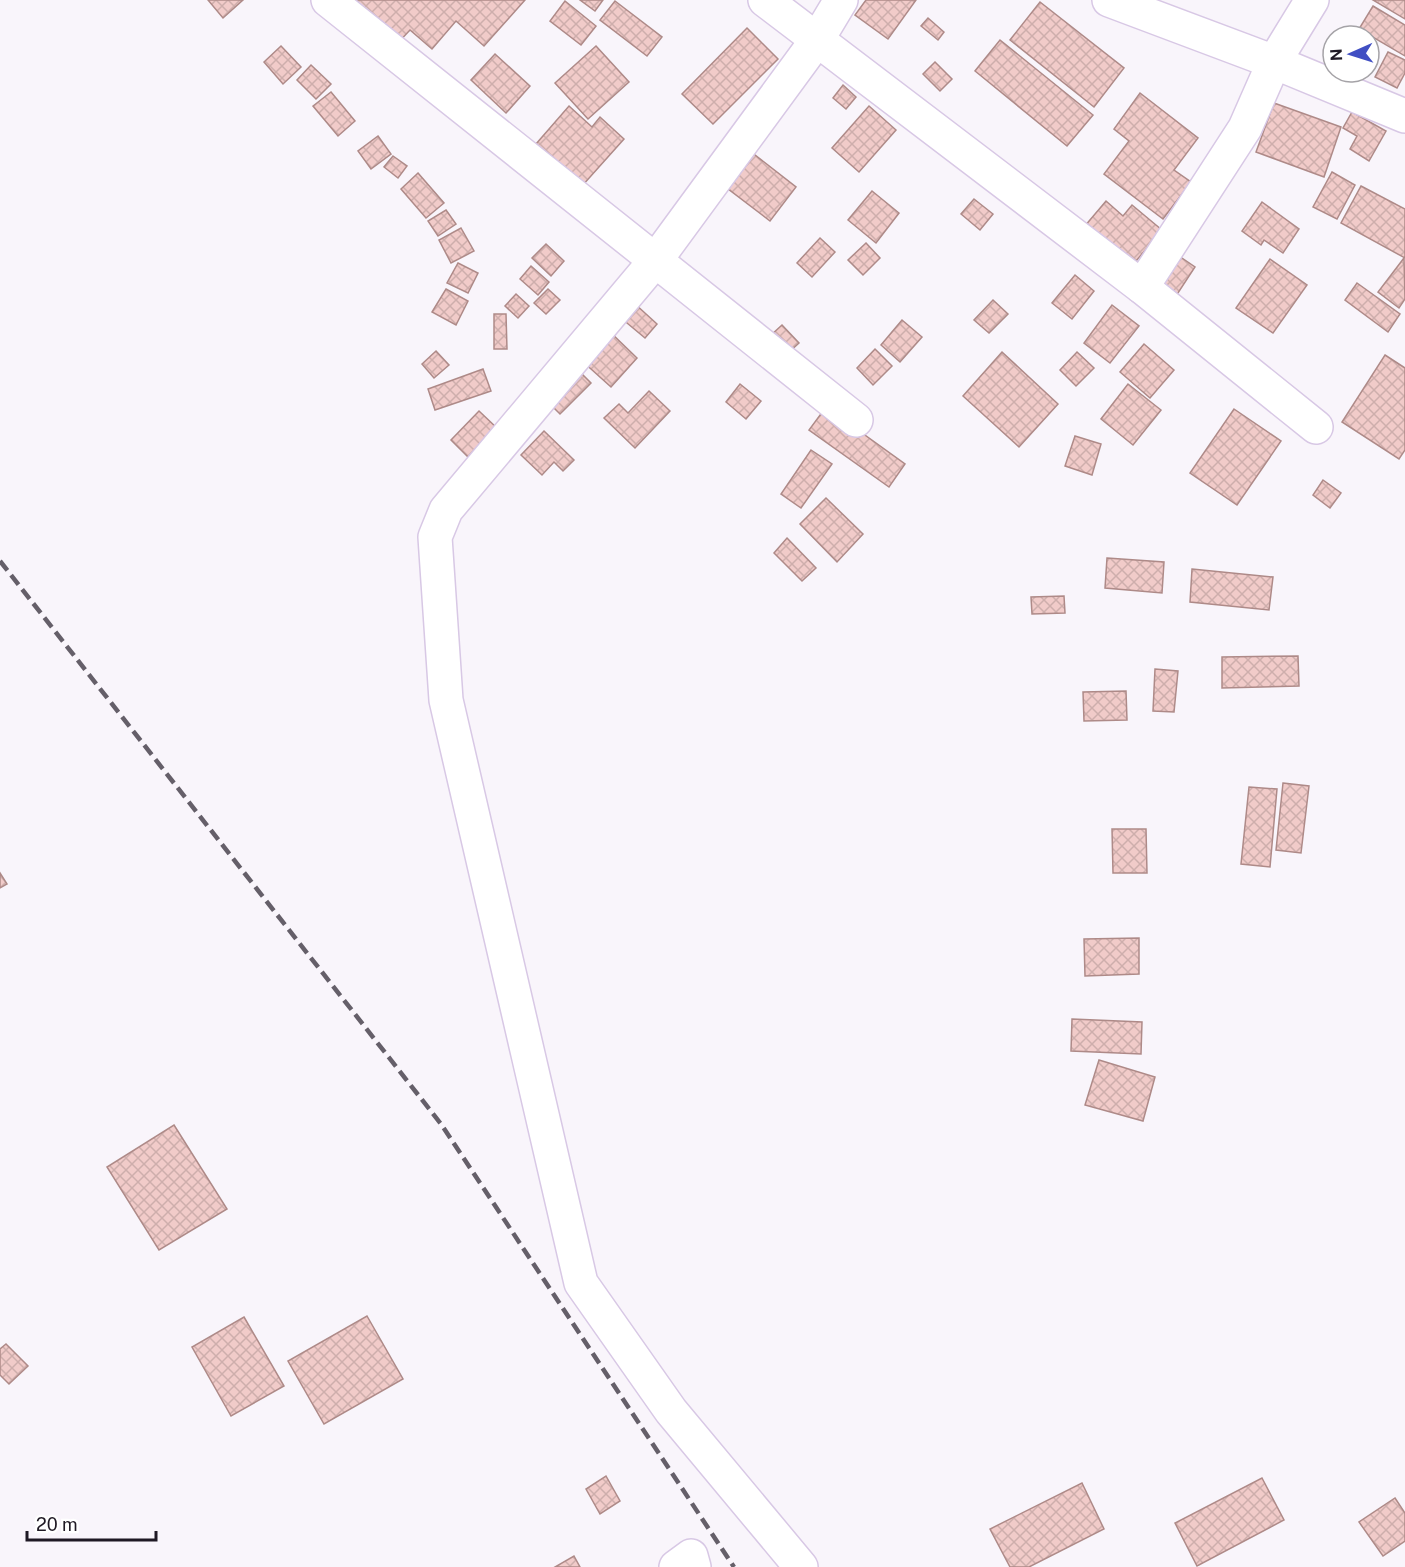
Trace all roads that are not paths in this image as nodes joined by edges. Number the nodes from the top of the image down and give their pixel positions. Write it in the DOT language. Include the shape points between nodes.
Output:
graph roads {
  1 [pos="328,0"];
  2 [pos="765,0"];
  3 [pos="841,0"];
  4 [pos="1109,0"];
  5 [pos="1312,0"];
  6 [pos="818,40"];
  7 [pos="1274,62"];
  8 [pos="1405,116"];
  9 [pos="656,261"];
  10 [pos="1143,287"];
  11 [pos="856,420"];
  12 [pos="1316,428"];
  13 [pos="676,1567"];
  14 [pos="694,1567"];
  15 [pos="801,1567"];
  1 -- 9 [label="street"];
  2 -- 6 [label="street"];
  3 -- 6 [label="street"];
  4 -- 7 [label="street"];
  5 -- 7 [label="street"];
  6 -- 9 [label="street"];
  6 -- 10 [label="street"];
  7 -- 8 [label="street"];
  7 -- 10 [label="street" via="1245,128"];
  9 -- 11 [label="street"];
  9 -- 15 [label="street" via="446,510 435,537 446,700 581,1283 671,1411"];
  10 -- 12 [label="street"];
  13 -- 14 [label="street" via="691,1556"];
}
